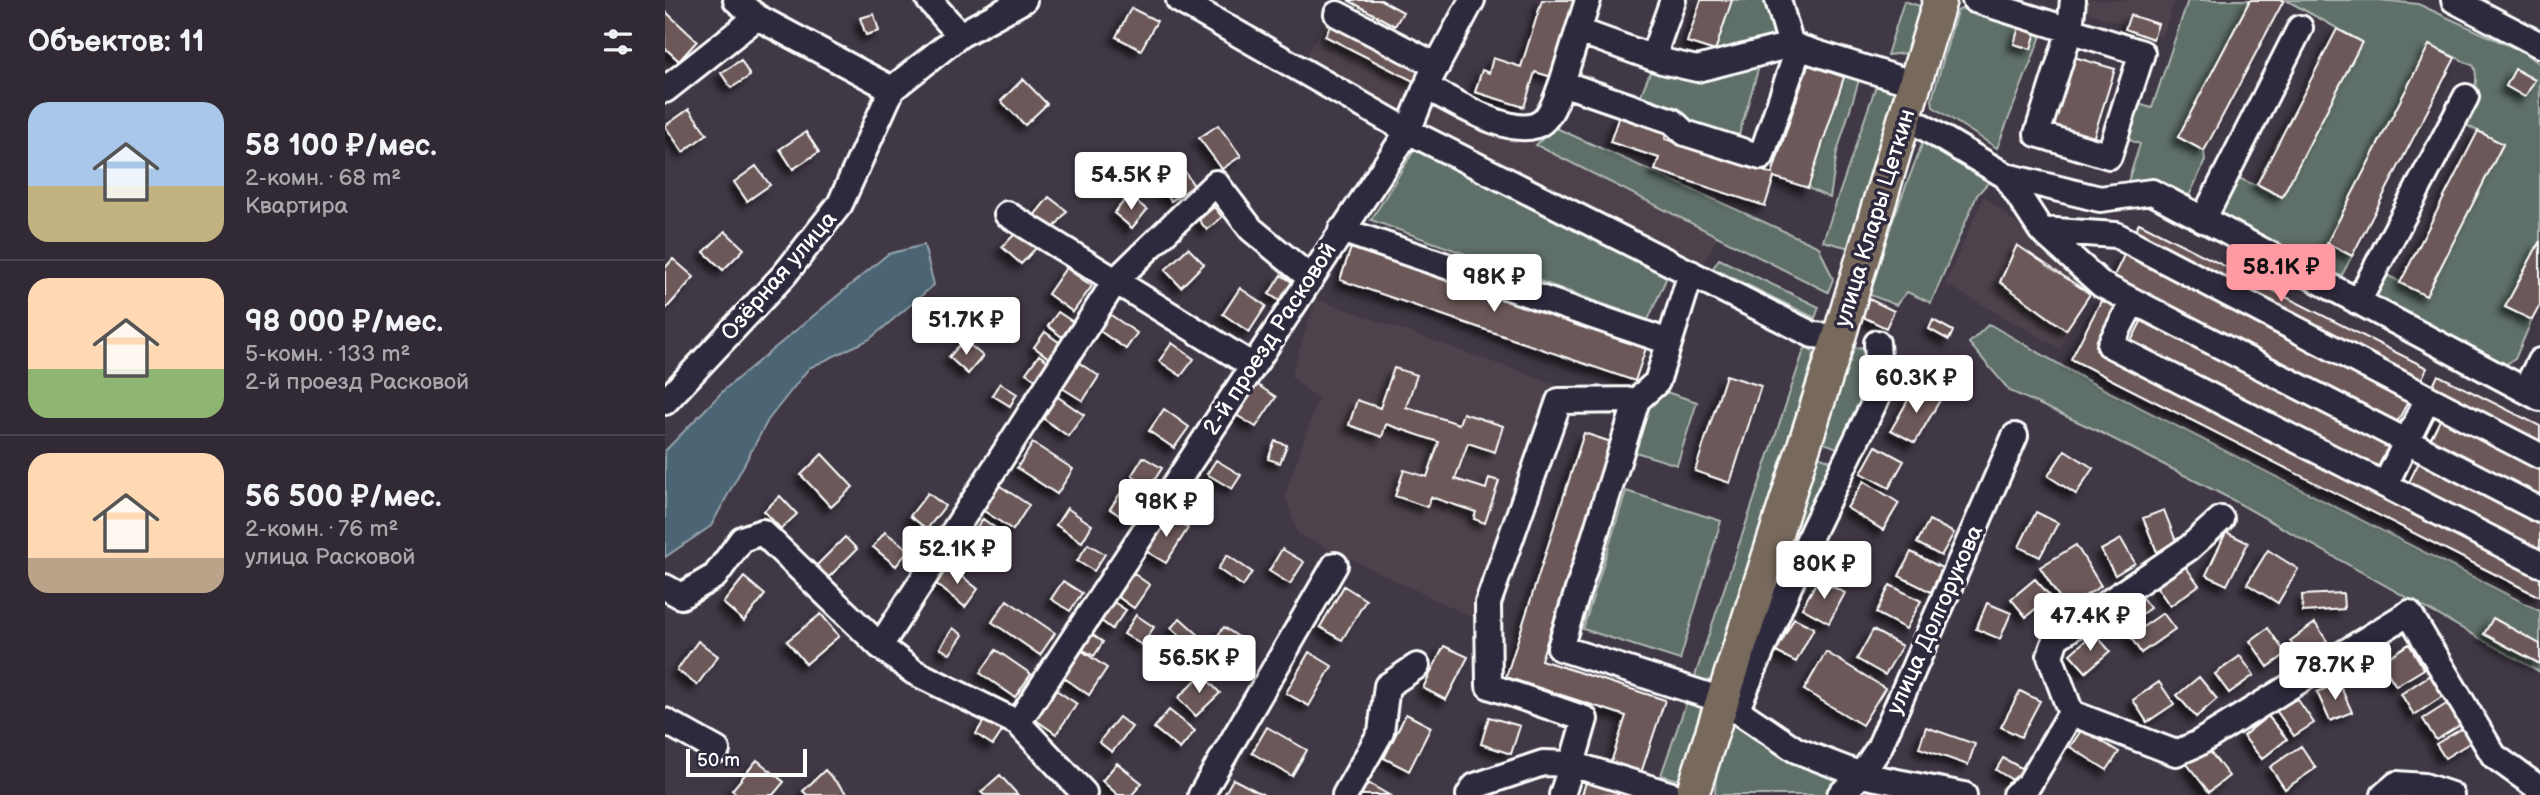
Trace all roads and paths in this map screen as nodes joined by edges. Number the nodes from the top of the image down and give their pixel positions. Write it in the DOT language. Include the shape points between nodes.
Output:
graph roads {
  1 [pos="736,0"];
  2 [pos="929,0"];
  3 [pos="1024,0"];
  4 [pos="1179,0"];
  5 [pos="1472,0"];
  6 [pos="1588,0"];
  7 [pos="1672,0"];
  8 [pos="1778,0"];
  9 [pos="1940,0"];
  10 [pos="1975,0"];
  11 [pos="2073,0"];
  12 [pos="2455,0"];
  13 [pos="2485,7"];
  14 [pos="1337,14"];
  15 [pos="757,17"];
  16 [pos="2300,28"];
  17 [pos="1579,30"];
  18 [pos="2070,30"];
  19 [pos="960,35"];
  20 [pos="2540,45"];
  21 [pos="1795,46"];
  22 [pos="1663,61"];
  23 [pos="1431,77"];
  24 [pos="1562,83"];
  25 [pos="1915,85"];
  26 [pos="892,89"];
  27 [pos="665,90"];
  28 [pos="2466,97"];
  29 [pos="1905,116"];
  30 [pos="1408,131"];
  31 [pos="2006,176"];
  32 [pos="1007,214"];
  33 [pos="2203,220"];
  34 [pos="1341,230"];
  35 [pos="2041,230"];
  36 [pos="1691,273"];
  37 [pos="1309,278"];
  38 [pos="1116,281"];
  39 [pos="2133,301"];
  40 [pos="2358,302"];
  41 [pos="1839,337"];
  42 [pos="1669,342"];
  43 [pos="1877,343"];
  44 [pos="2540,361"];
  45 [pos="1252,366"];
  46 [pos="2532,394"];
  47 [pos="2428,398"];
  48 [pos="1637,400"];
  49 [pos="665,402"];
  50 [pos="2015,436"];
  51 [pos="2407,441"];
  52 [pos="2540,456"];
  53 [pos="2385,485"];
  54 [pos="2540,510"];
  55 [pos="2221,519"];
  56 [pos="1335,565"];
  57 [pos="2540,565"];
  58 [pos="665,587"];
  59 [pos="880,646"];
  60 [pos="1417,666"];
  61 [pos="1729,705"];
  62 [pos="2071,713"];
  63 [pos="665,721"];
  64 [pos="1018,723"];
  65 [pos="717,750"];
  66 [pos="1572,764"];
  67 [pos="1861,775"];
  68 [pos="2540,789"];
  69 [pos="1084,794"];
  70 [pos="1201,795"];
  71 [pos="1345,795"];
  72 [pos="1469,795"];
  73 [pos="1562,795"];
  74 [pos="1672,795"];
  75 [pos="1692,795"];
  76 [pos="1840,795"];
  77 [pos="1964,795"];
  78 [pos="2015,795"];
  79 [pos="2384,795"];
  80 [pos="2451,795"];
  1 -- 15 [label="street"];
  2 -- 19 [label="street"];
  3 -- 19 [label="street, Озёрная улица"];
  4 -- 30 [label="street"];
  5 -- 23 [label="street, 2-й проезд Расковой"];
  6 -- 17 [label="street"];
  7 -- 22 [label="street" via="1656,48"];
  8 -- 21 [label="street"];
  9 -- 25 [label="main road, улица Клары Цеткин"];
  10 -- 18 [label="street"];
  11 -- 18 [label="street"];
  12 -- 13 [label="street"];
  13 -- 20 [label="street"];
  14 -- 23 [label="street"];
  15 -- 26 [label="street"];
  15 -- 27 [label="street"];
  16 -- 33 [label="street"];
  17 -- 22 [label="street"];
  17 -- 24 [label="street"];
  18 -- 18 [label="street" via="2037,134 2109,156 2142,53"];
  19 -- 26 [label="street, Озёрная улица"];
  21 -- 22 [label="street" via="1697,69"];
  21 -- 24 [label="street" via="1761,157 1685,134 1672,121"];
  21 -- 25 [label="street"];
  23 -- 24 [label="street" via="1506,126 1525,129 1551,111"];
  23 -- 30 [label="street, 2-й проезд Расковой"];
  25 -- 29 [label="main road, улица Клары Цеткин"];
  26 -- 49 [label="street, Озёрная улица" via="840,204 785,274"];
  28 -- 40 [label="street"];
  29 -- 31 [label="street"];
  29 -- 41 [label="main road, улица Клары Цеткин"];
  30 -- 34 [label="street, 2-й проезд Расковой"];
  30 -- 36 [label="street"];
  31 -- 33 [label="street" via="2100,200 2152,192"];
  31 -- 35 [label="street"];
  32 -- 38 [label="street"];
  33 -- 40 [label="street"];
  34 -- 37 [label="street, 2-й проезд Расковой"];
  34 -- 42 [label="street"];
  35 -- 39 [label="street" via="2102,285"];
  35 -- 47 [label="street" via="2116,235"];
  36 -- 41 [label="street" via="1813,335"];
  36 -- 42 [label="street"];
  37 -- 38 [label="street" via="1251,229 1216,183"];
  37 -- 45 [label="street, 2-й проезд Расковой"];
  38 -- 45 [label="street"];
  38 -- 59 [label="street"];
  39 -- 51 [label="street"];
  39 -- 53 [label="street" via="2111,345"];
  40 -- 46 [label="street"];
  41 -- 61 [label="main road, улица Клары Цеткин"];
  42 -- 48 [label="street" via="1657,382"];
  43 -- 61 [label="street" via="1880,391"];
  44 -- 46 [label="street"];
  45 -- 64 [label="street, 2-й проезд Расковой"];
  47 -- 51 [label="street"];
  47 -- 52 [label="street"];
  48 -- 61 [label="street" via="1560,648"];
  48 -- 66 [label="street" via="1559,401 1487,603 1489,686 1585,719"];
  50 -- 67 [label="street, улица Долгорукова" via="1879,748"];
  51 -- 53 [label="street"];
  51 -- 54 [label="street"];
  53 -- 57 [label="street"];
  55 -- 62 [label="street" via="2189,548 2056,638 2050,656"];
  56 -- 70 [label="street"];
  58 -- 59 [label="street" via="681,596 715,576 742,539 762,532"];
  59 -- 64 [label="street" via="914,672"];
  60 -- 71 [label="street" via="1387,686 1381,732"];
  61 -- 67 [label="street" via="1796,750"];
  61 -- 75 [label="main road, улица Клары Цеткин"];
  62 -- 68 [label="street" via="2176,753 2409,613 2494,756"];
  62 -- 78 [label="street" via="2029,784"];
  63 -- 65 [label="street"];
  64 -- 69 [label="street"];
  66 -- 72 [label="street" via="1543,763 1475,786"];
  66 -- 73 [label="street"];
  66 -- 74 [label="street"];
  67 -- 76 [label="street, улица Долгорукова"];
  67 -- 77 [label="street"];
  79 -- 80 [label="street" via="2397,784"];
}
